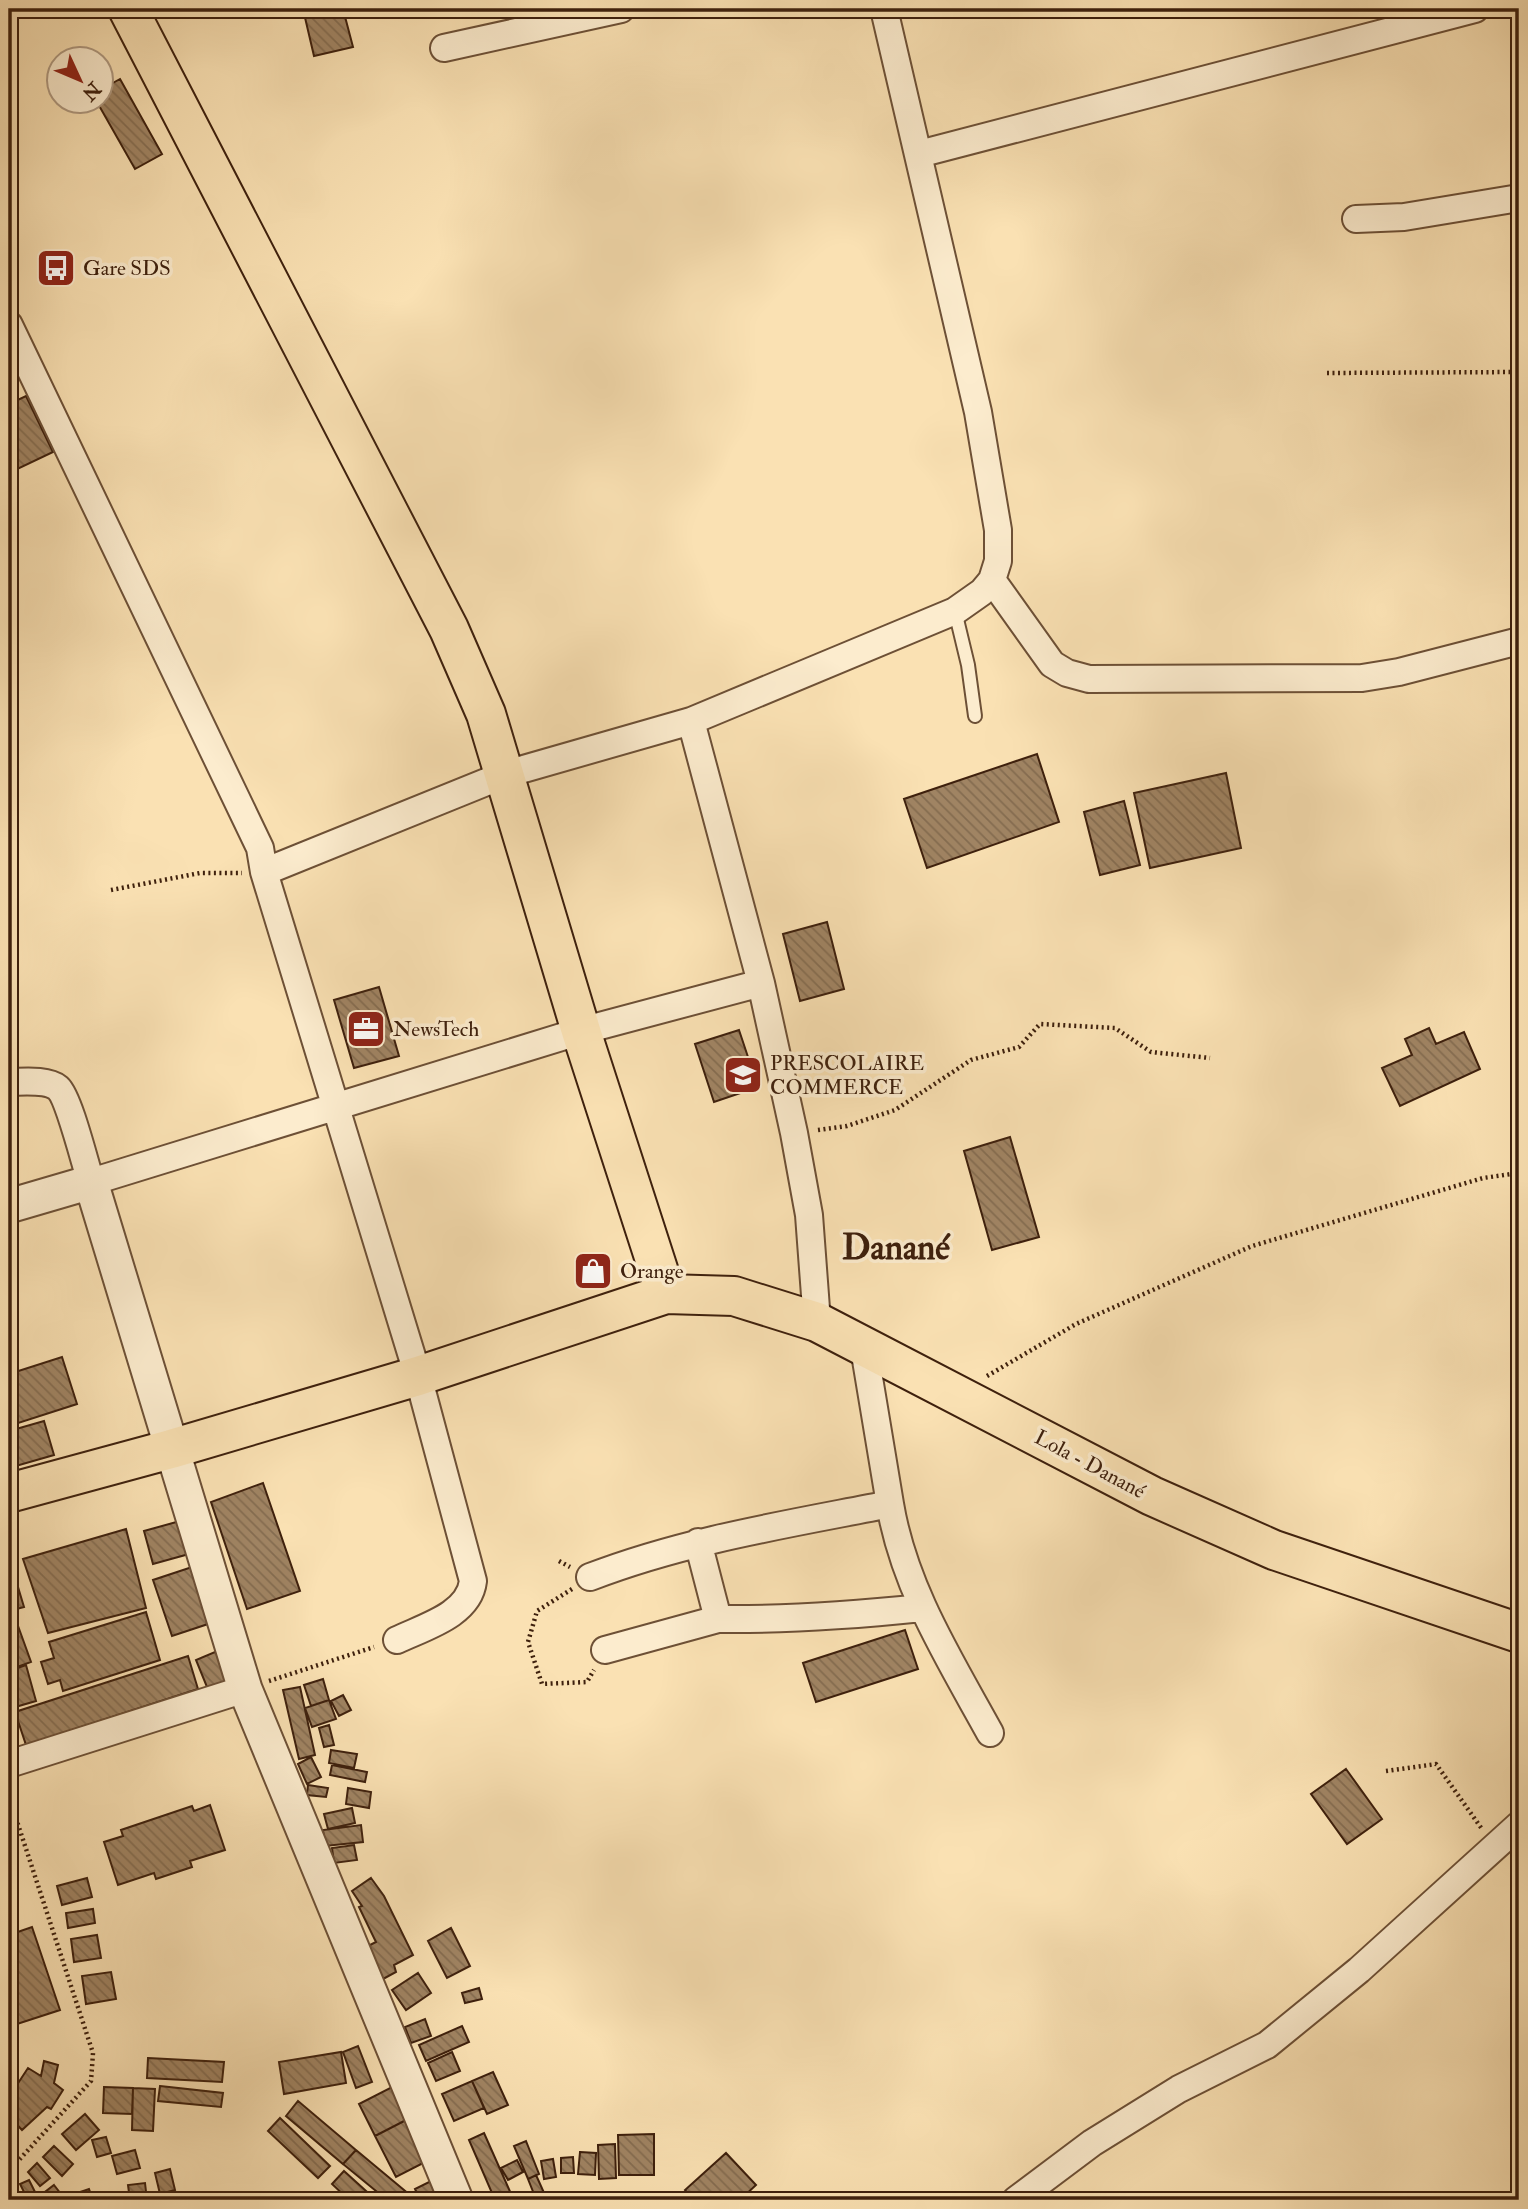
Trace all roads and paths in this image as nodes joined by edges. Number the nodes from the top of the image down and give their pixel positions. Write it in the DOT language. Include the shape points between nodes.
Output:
graph roads {
  1 [pos="128,9"];
  2 [pos="621,9"];
  3 [pos="884,9"];
  4 [pos="1475,9"];
  5 [pos="444,48"];
  6 [pos="919,154"];
  7 [pos="1519,198"];
  8 [pos="1356,219"];
  9 [pos="9,325"];
  10 [pos="1519,372"];
  11 [pos="1326,373"];
  12 [pos="992,580"];
  13 [pos="955,611"];
  14 [pos="1519,641"];
  15 [pos="975,716"];
  16 [pos="691,721"];
  17 [pos="506,774"];
  18 [pos="264,872"];
  19 [pos="111,890"];
  20 [pos="761,983"];
  21 [pos="581,1031"];
  22 [pos="1210,1058"];
  23 [pos="9,1082"];
  24 [pos="336,1106"];
  25 [pos="794,1133"];
  26 [pos="1519,1173"];
  27 [pos="91,1182"];
  28 [pos="9,1206"];
  29 [pos="666,1294"];
  30 [pos="817,1322"];
  31 [pos="864,1348"];
  32 [pos="418,1377"];
  33 [pos="956,1394"];
  34 [pos="171,1449"];
  35 [pos="9,1493"];
  36 [pos="890,1504"];
  37 [pos="698,1542"];
  38 [pos="590,1577"];
  39 [pos="922,1608"];
  40 [pos="718,1619"];
  41 [pos="1519,1633"];
  42 [pos="397,1640"];
  43 [pos="605,1650"];
  44 [pos="245,1689"];
  45 [pos="990,1733"];
  46 [pos="9,1764"];
  47 [pos="1386,1771"];
  48 [pos="9,1797"];
  49 [pos="1519,1825"];
  50 [pos="1495,1847"];
  51 [pos="9,2171"];
  52 [pos="456,2200"];
  53 [pos="1016,2200"];
  1 -- 17 [label="main road" via="449,629"];
  2 -- 5 [label="street"];
  3 -- 6 [label="street"];
  4 -- 6 [label="street"];
  6 -- 12 [label="street" via="992,487 998,530 998,561"];
  7 -- 8 [label="street" via="1404,217"];
  9 -- 18 [label="street" via="260,848"];
  10 -- 11 [label="path"];
  12 -- 13 [label="street"];
  12 -- 14 [label="street" via="1052,664 1088,679 1362,678"];
  13 -- 15 [label="lane"];
  13 -- 16 [label="street"];
  16 -- 17 [label="street"];
  16 -- 20 [label="street"];
  17 -- 18 [label="street"];
  17 -- 21 [label="main road"];
  18 -- 19 [label="path" via="200,873"];
  18 -- 24 [label="street"];
  20 -- 21 [label="street"];
  20 -- 25 [label="street"];
  21 -- 24 [label="street"];
  21 -- 29 [label="main road"];
  22 -- 25 [label="path" via="1151,1052 1115,1028 1040,1024 1019,1047 971,1060 895,1111 848,1126"];
  23 -- 27 [label="street" via="40,1083 60,1091"];
  24 -- 27 [label="street"];
  24 -- 32 [label="street"];
  25 -- 30 [label="street" via="809,1215"];
  26 -- 33 [label="path" via="1483,1178 1252,1246 1076,1324"];
  27 -- 28 [label="street"];
  27 -- 34 [label="street"];
  29 -- 30 [label="main road, Lola - Danané" via="734,1296"];
  29 -- 32 [label="main road"];
  30 -- 31 [label="main road, Lola - Danané"];
  31 -- 33 [label="main road, Lola - Danané"];
  31 -- 36 [label="street"];
  32 -- 34 [label="main road"];
  32 -- 42 [label="street" via="473,1581 467,1600 447,1617"];
  33 -- 41 [label="main road, Lola - Danané" via="1152,1496 1274,1550"];
  34 -- 35 [label="main road"];
  34 -- 44 [label="street"];
  36 -- 37 [label="street"];
  36 -- 39 [label="street"];
  37 -- 38 [label="street"];
  37 -- 40 [label="street"];
  38 -- 43 [label="path" via="537,1611 528,1642 541,1684 587,1682"];
  39 -- 40 [label="street" via="826,1618"];
  39 -- 45 [label="street"];
  40 -- 43 [label="street"];
  42 -- 44 [label="path"];
  44 -- 46 [label="street"];
  44 -- 52 [label="street"];
  47 -- 50 [label="path" via="1436,1764"];
  48 -- 51 [label="path" via="93,2053 91,2081"];
  49 -- 50 [label="street"];
  50 -- 53 [label="street" via="1359,1970 1267,2045 1179,2089 1092,2143"];
}
